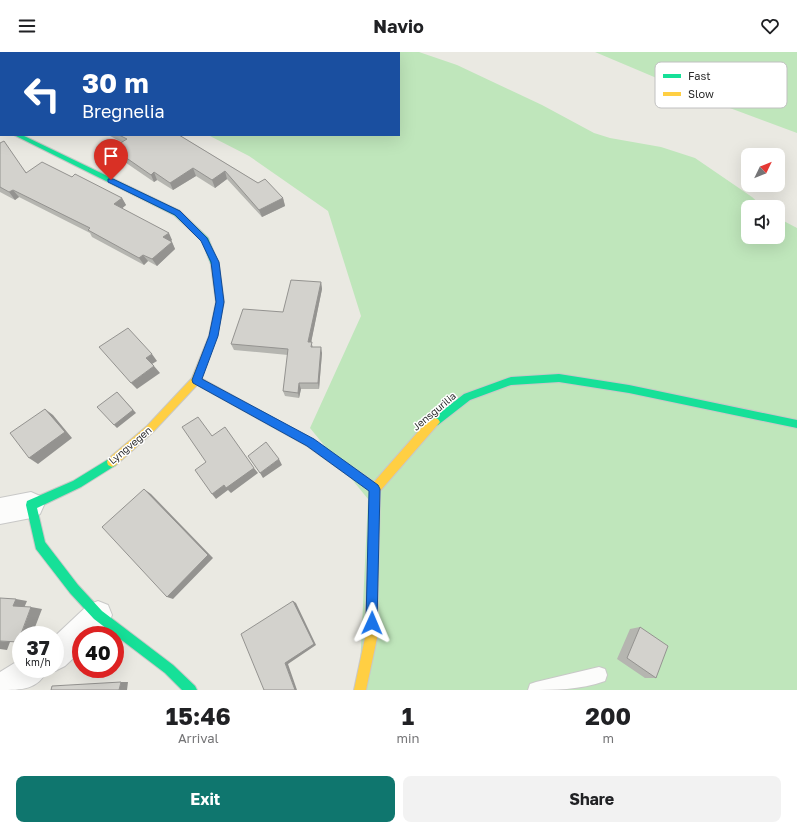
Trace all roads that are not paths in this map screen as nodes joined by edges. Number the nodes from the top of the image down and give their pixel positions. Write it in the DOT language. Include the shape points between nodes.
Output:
graph roads {
  1 [pos="19,136"];
  2 [pos="196,380"];
  3 [pos="797,424"];
  4 [pos="374,489"];
  5 [pos="31,505"];
  6 [pos="0,511"];
  7 [pos="98,614"];
  8 [pos="64,647"];
  9 [pos="599,675"];
  10 [pos="19,678"];
  11 [pos="0,689"];
  12 [pos="191,690"];
  13 [pos="360,690"];
  14 [pos="536,690"];
  1 -- 2 [label="street" via="177,213 205,240 215,262 220,302 213,336"];
  2 -- 4 [label="street" via="310,443"];
  2 -- 5 [label="street, Lyngvegen" via="158,421 119,456 66,490"];
  3 -- 4 [label="street, Jensgurilia" via="628,389 559,378 511,381 467,397 427,428"];
  4 -- 13 [label="street" via="371,638"];
  5 -- 6 [label="street, Lyngvegen"];
  5 -- 7 [label="street" via="40,545 74,589"];
  7 -- 8 [label="street"];
  7 -- 12 [label="street" via="169,669"];
  9 -- 14 [label="lane"];
  10 -- 11 [label="street"];
}
